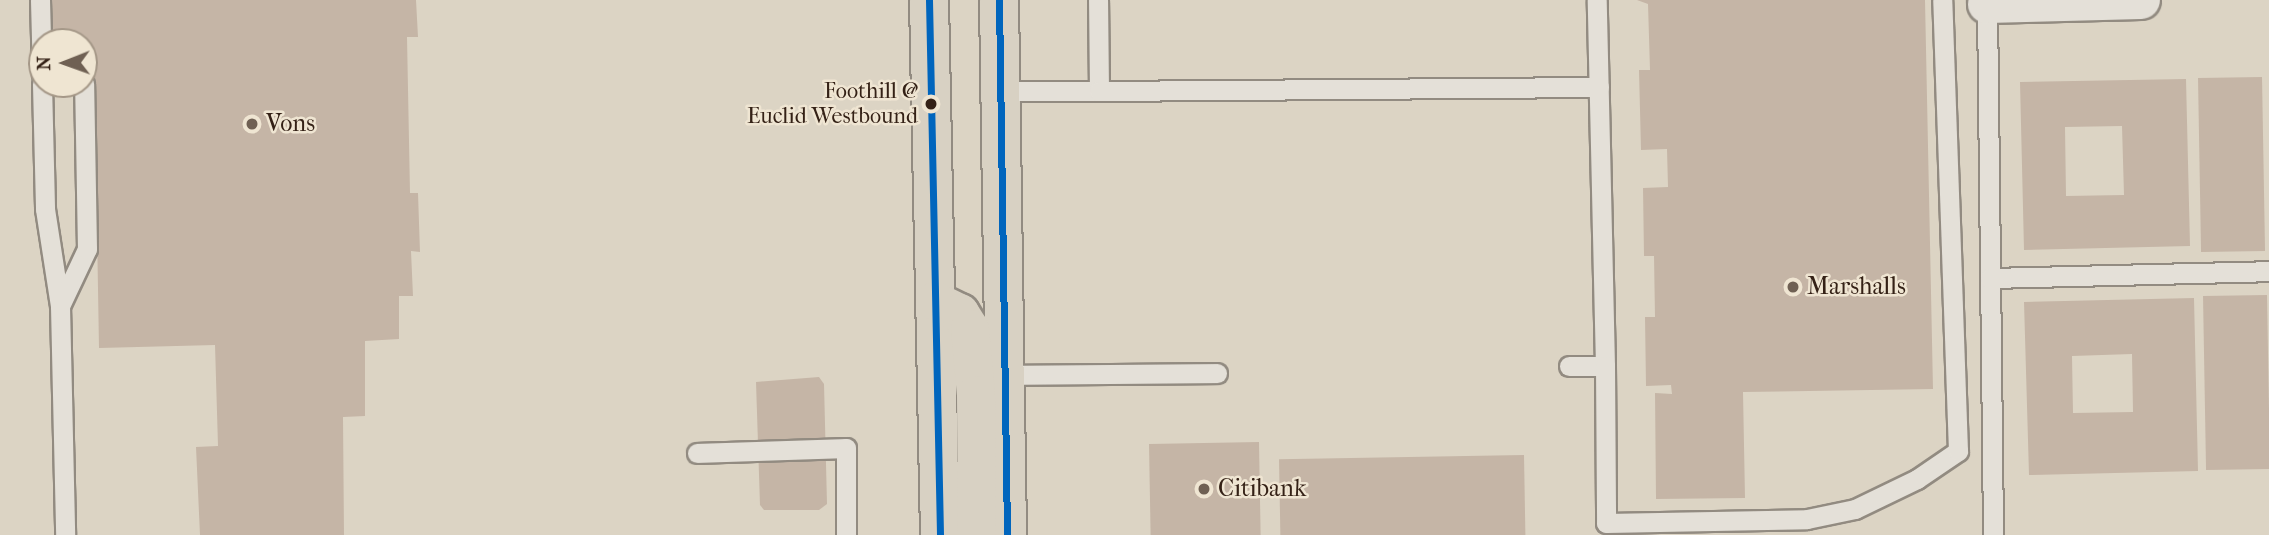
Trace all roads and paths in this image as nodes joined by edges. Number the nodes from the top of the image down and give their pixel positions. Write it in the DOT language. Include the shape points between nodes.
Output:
graph roads {
  1 [pos="40,0"];
  2 [pos="929,0"];
  3 [pos="999,0"];
  4 [pos="1098,0"];
  5 [pos="1597,0"];
  6 [pos="1942,0"];
  7 [pos="2141,0"];
  8 [pos="1998,2"];
  9 [pos="41,28"];
  10 [pos="1598,86"];
  11 [pos="1099,91"];
  12 [pos="999,92"];
  13 [pos="42,98"];
  14 [pos="83,98"];
  15 [pos="2269,271"];
  16 [pos="1990,278"];
  17 [pos="936,301"];
  18 [pos="60,306"];
  19 [pos="1569,366"];
  20 [pos="1605,366"];
  21 [pos="1217,373"];
  22 [pos="1003,375"];
  23 [pos="697,453"];
  24 [pos="65,535"];
  25 [pos="846,535"];
  26 [pos="940,535"];
  27 [pos="977,535"];
  28 [pos="1007,535"];
  29 [pos="1993,535"];
  1 -- 9 [label="lane"];
  2 -- 17 [label="main road"];
  3 -- 12 [label="main road"];
  4 -- 11 [label="lane"];
  5 -- 10 [label="lane"];
  6 -- 20 [label="lane" via="1958,451 1917,479 1855,509 1807,519 1606,523"];
  7 -- 8 [label="street"];
  8 -- 16 [label="lane"];
  10 -- 11 [label="lane"];
  10 -- 20 [label="lane"];
  11 -- 12 [label="lane"];
  12 -- 22 [label="main road"];
  13 -- 18 [label="lane" via="45,209"];
  14 -- 18 [label="lane" via="87,249"];
  15 -- 16 [label="lane"];
  16 -- 29 [label="lane"];
  17 -- 26 [label="main road"];
  17 -- 27 [label="main road" via="960,313 970,329 976,395"];
  18 -- 24 [label="lane"];
  19 -- 20 [label="lane"];
  21 -- 22 [label="lane"];
  22 -- 28 [label="main road"];
  23 -- 25 [label="lane" via="846,448"];
}
